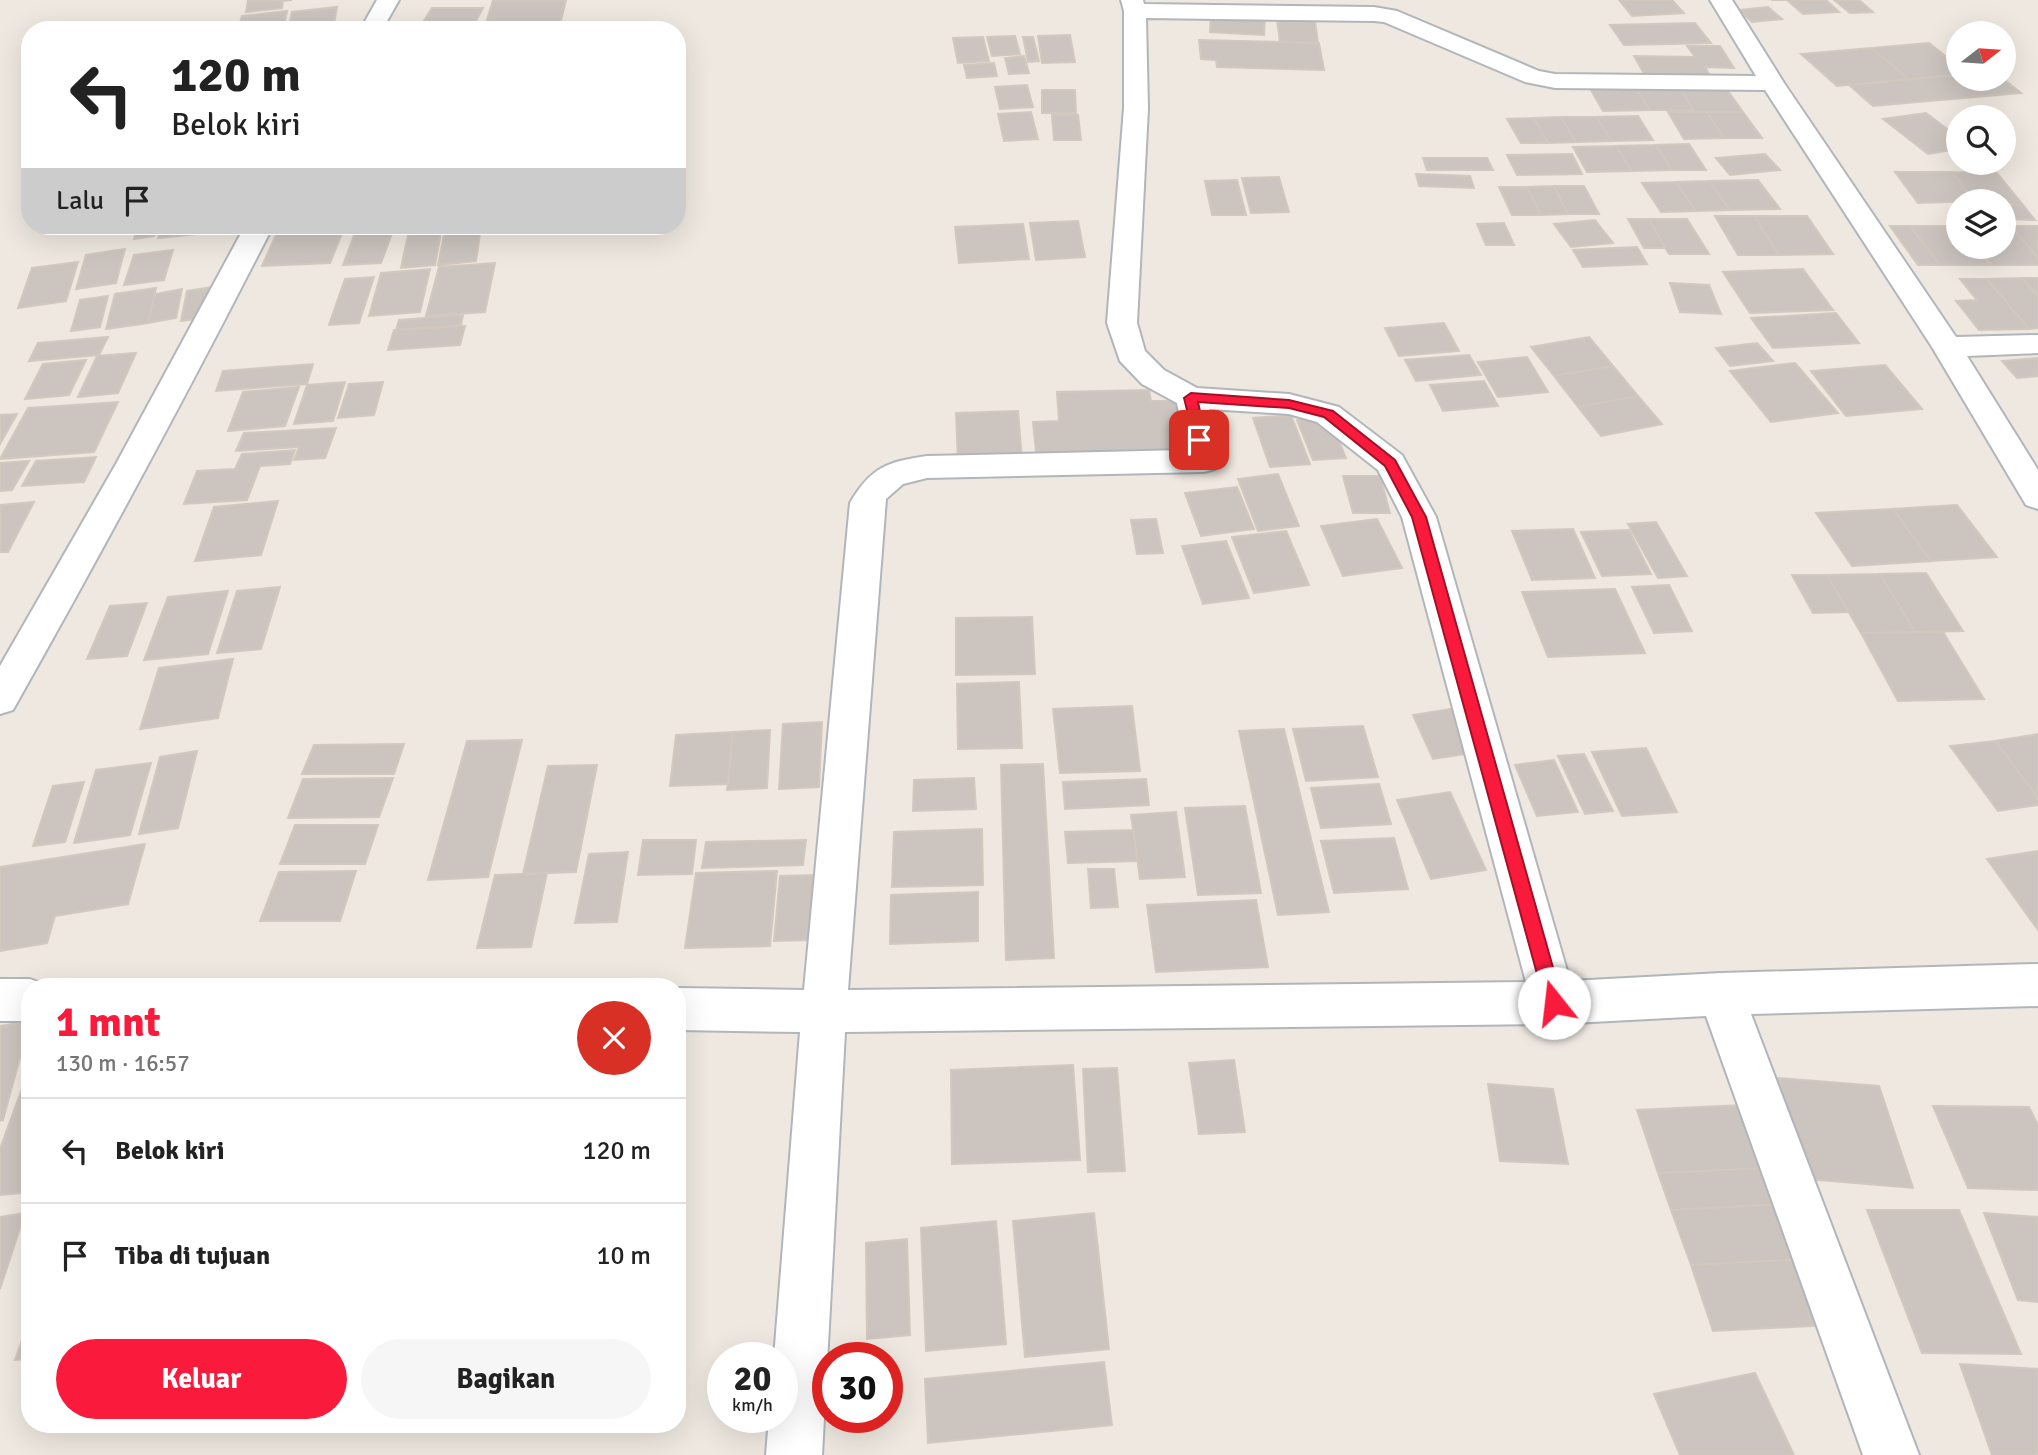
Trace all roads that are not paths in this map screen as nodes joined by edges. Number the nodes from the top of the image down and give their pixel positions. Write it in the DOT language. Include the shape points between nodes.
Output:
graph roads {
  1 [pos="388,0"];
  2 [pos="1721,0"];
  3 [pos="1134,5"];
  4 [pos="376,21"];
  5 [pos="1772,83"];
  6 [pos="254,235"];
  7 [pos="2038,344"];
  8 [pos="1947,347"];
  9 [pos="1191,398"];
  10 [pos="2038,497"];
  11 [pos="0,699"];
  12 [pos="2038,985"];
  13 [pos="1721,994"];
  14 [pos="0,1000"];
  15 [pos="21,1000"];
  16 [pos="1554,1003"];
  17 [pos="686,1009"];
  18 [pos="824,1011"];
  19 [pos="794,1455"];
  20 [pos="1891,1455"];
  1 -- 4 [label="street"];
  2 -- 5 [label="street"];
  3 -- 5 [label="street" via="1389,16 1544,79"];
  3 -- 9 [label="street" via="1136,108 1122,323 1131,354 1153,377"];
  5 -- 8 [label="street"];
  6 -- 11 [label="street" via="106,513"];
  7 -- 8 [label="street"];
  8 -- 10 [label="street"];
  9 -- 16 [label="street" via="1289,404 1328,414 1391,463 1419,517"];
  9 -- 18 [label="street" via="1204,461 927,467 897,472 877,484 867,503"];
  12 -- 13 [label="street"];
  13 -- 16 [label="street"];
  13 -- 20 [label="street"];
  14 -- 15 [label="street"];
  16 -- 18 [label="street"];
  17 -- 18 [label="street"];
  18 -- 19 [label="street"];
}
